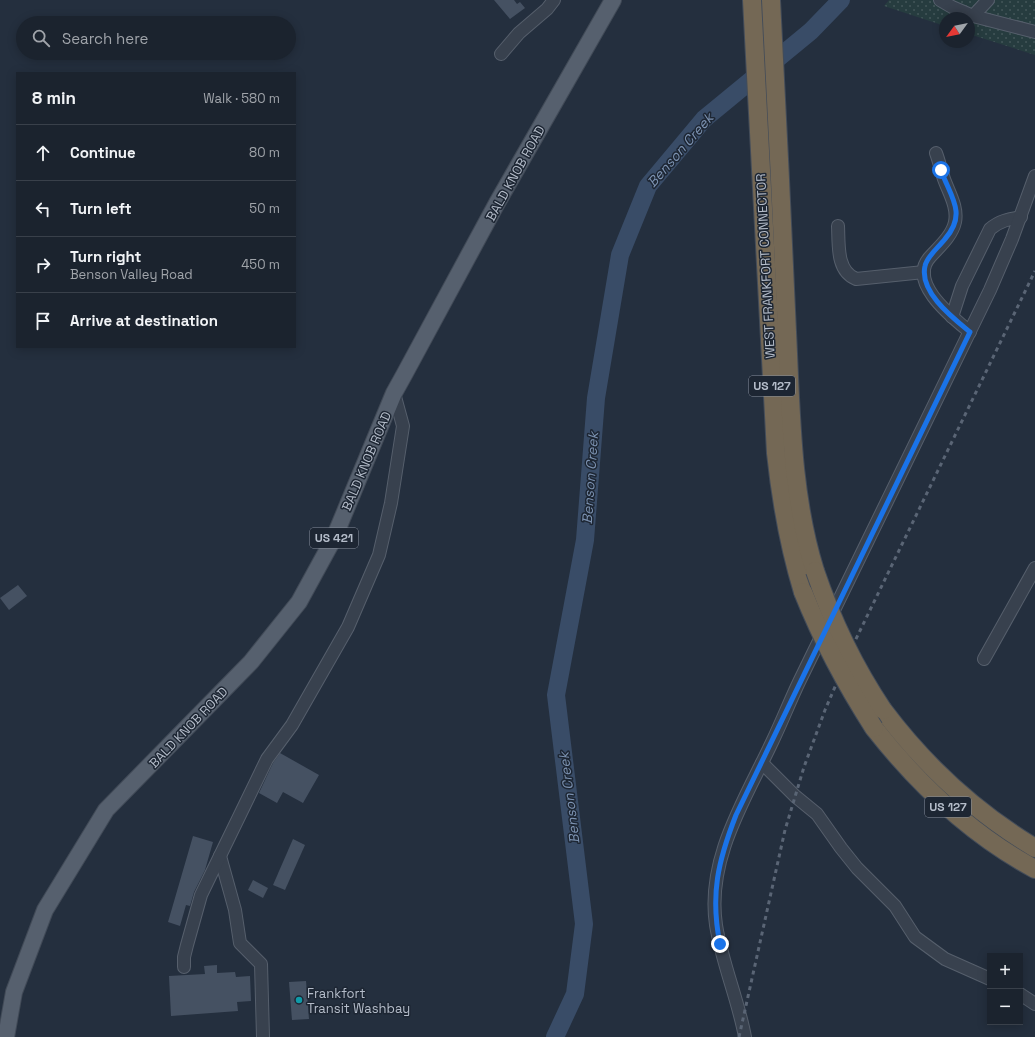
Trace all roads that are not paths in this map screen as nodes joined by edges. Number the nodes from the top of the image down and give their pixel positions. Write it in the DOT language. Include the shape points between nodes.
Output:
graph roads {
  1 [pos="554,0"];
  2 [pos="613,0"];
  3 [pos="752,0"];
  4 [pos="771,0"];
  5 [pos="940,0"];
  6 [pos="988,0"];
  7 [pos="964,12"];
  8 [pos="975,14"];
  9 [pos="975,17"];
  10 [pos="1035,32"];
  11 [pos="501,54"];
  12 [pos="936,153"];
  13 [pos="1035,176"];
  14 [pos="1021,217"];
  15 [pos="838,226"];
  16 [pos="924,272"];
  17 [pos="952,317"];
  18 [pos="970,332"];
  19 [pos="394,394"];
  20 [pos="1035,568"];
  21 [pos="984,659"];
  22 [pos="762,763"];
  23 [pos="1035,848"];
  24 [pos="220,856"];
  25 [pos="1035,869"];
  26 [pos="184,967"];
  27 [pos="987,977"];
  28 [pos="1023,996"];
  29 [pos="1035,1004"];
  30 [pos="6,1037"];
  31 [pos="263,1037"];
  32 [pos="745,1037"];
  1 -- 11 [label="street"];
  2 -- 19 [label="main road, BALD KNOB ROAD / US 421" via="497,203"];
  3 -- 25 [label="highway, WEST FRANKFORT CONNECTOR / US 127, bridge" via="773,416 779,481 788,537 803,592 838,669 874,728 902,762 941,801 984,836"];
  4 -- 23 [label="highway, WEST FRANKFORT CONNECTOR / US 127, bridge" via="794,456 802,515 815,571 843,642 883,710 950,785 997,823"];
  5 -- 7 [label="street"];
  6 -- 8 [label="street"];
  9 -- 10 [label="street"];
  12 -- 16 [label="street" via="956,211 955,222 948,236 929,258"];
  13 -- 14 [label="street"];
  14 -- 17 [label="street" via="1004,220 990,229 962,286"];
  14 -- 18 [label="street"];
  15 -- 16 [label="street" via="840,258 849,276 856,280"];
  16 -- 17 [label="street" via="930,292"];
  17 -- 18 [label="street"];
  18 -- 22 [label="street"];
  19 -- 24 [label="street" via="402,426 391,503 379,555 348,627 292,725 267,759"];
  19 -- 30 [label="main road, BALD KNOB ROAD / US 421" via="334,538 298,602 251,662 106,810 45,910 14,992"];
  20 -- 21 [label="street"];
  22 -- 27 [label="street" via="794,796 817,814 857,868 895,906 915,936 945,959"];
  22 -- 32 [label="street" via="727,837 716,882 714,904 720,944"];
  24 -- 26 [label="street" via="201,895 184,957"];
  24 -- 31 [label="street" via="235,910 240,943 261,964"];
  28 -- 29 [label="street"];
}
